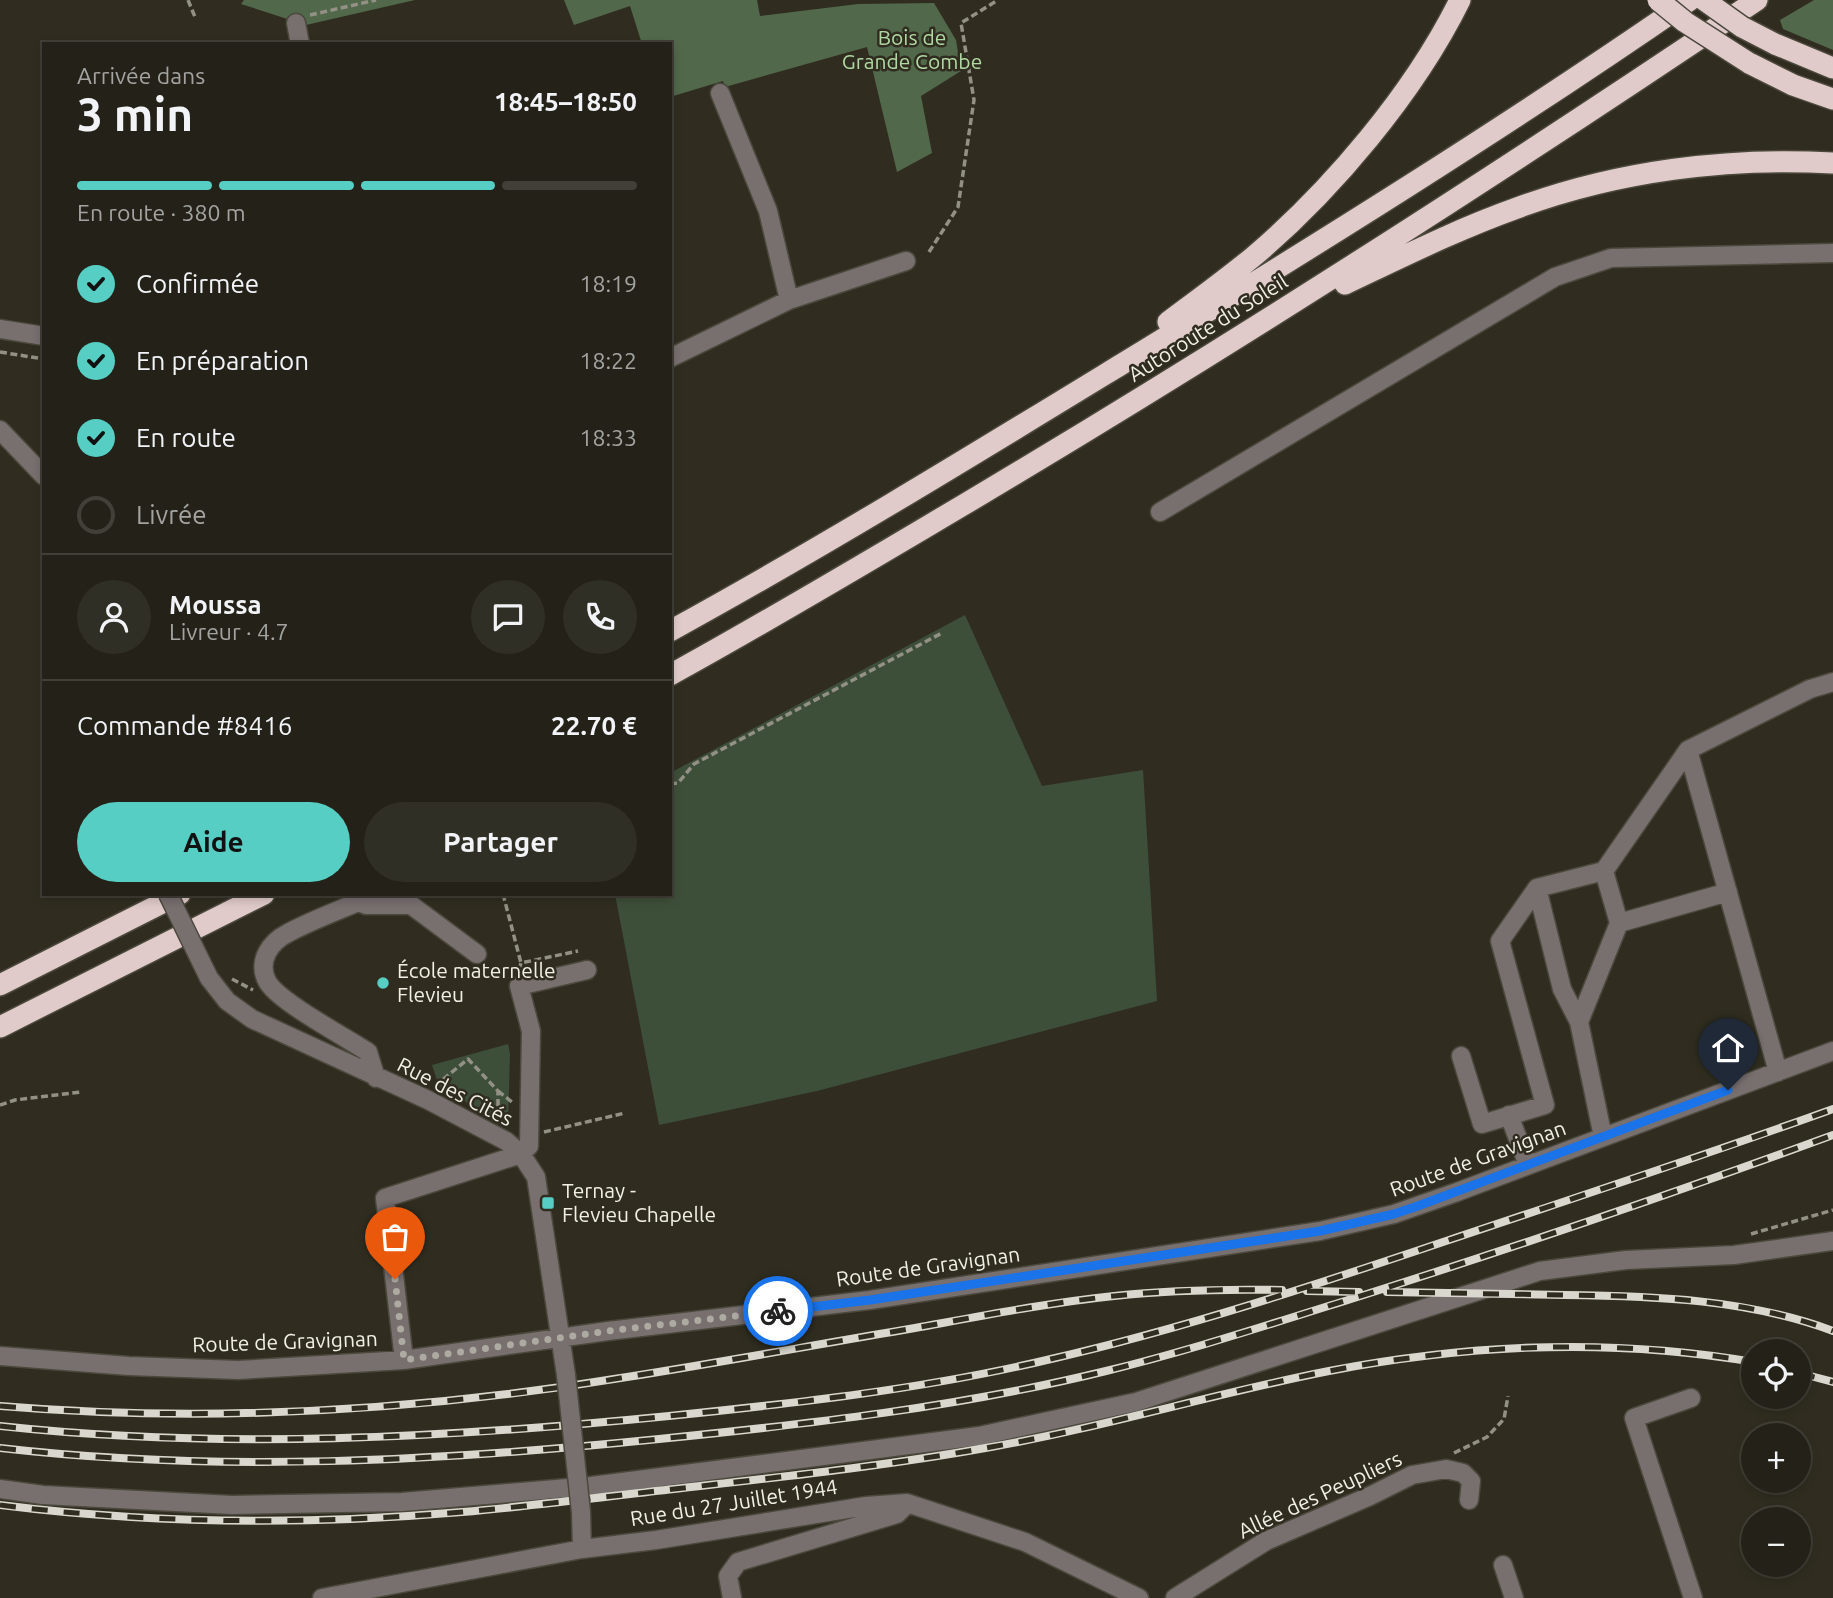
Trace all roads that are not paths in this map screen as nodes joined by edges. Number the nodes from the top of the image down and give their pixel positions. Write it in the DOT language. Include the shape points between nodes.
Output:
graph roads {
  1 [pos="1460,0"];
  2 [pos="1658,0"];
  3 [pos="1690,0"];
  4 [pos="1704,0"];
  5 [pos="1756,0"];
  6 [pos="296,23"];
  7 [pos="300,42"];
  8 [pos="1833,68"];
  9 [pos="720,93"];
  10 [pos="1833,99"];
  11 [pos="1833,163"];
  12 [pos="1833,253"];
  13 [pos="906,261"];
  14 [pos="789,300"];
  15 [pos="1274,316"];
  16 [pos="0,329"];
  17 [pos="42,337"];
  18 [pos="672,357"];
  19 [pos="1088,385"];
  20 [pos="0,430"];
  21 [pos="42,474"];
  22 [pos="1160,512"];
  23 [pos="672,630"];
  24 [pos="672,674"];
  25 [pos="1833,675"];
  26 [pos="1833,682"];
  27 [pos="1810,689"];
  28 [pos="1688,750"];
  29 [pos="1604,871"];
  30 [pos="1537,888"];
  31 [pos="1728,892"];
  32 [pos="169,896"];
  33 [pos="176,896"];
  34 [pos="260,896"];
  35 [pos="372,896"];
  36 [pos="359,902"];
  37 [pos="1619,923"];
  38 [pos="477,954"];
  39 [pos="587,970"];
  40 [pos="0,985"];
  41 [pos="1579,1022"];
  42 [pos="0,1027"];
  43 [pos="1833,1051"];
  44 [pos="1461,1056"];
  45 [pos="1778,1072"];
  46 [pos="376,1078"];
  47 [pos="1509,1115"];
  48 [pos="1604,1137"];
  49 [pos="521,1154"];
  50 [pos="1528,1165"];
  51 [pos="1833,1241"];
  52 [pos="559,1339"];
  53 [pos="0,1356"];
  54 [pos="404,1360"];
  55 [pos="1692,1398"];
  56 [pos="0,1489"];
  57 [pos="1469,1500"];
  58 [pos="907,1503"];
  59 [pos="582,1549"];
  60 [pos="1503,1565"];
  61 [pos="322,1598"];
  62 [pos="732,1598"];
  63 [pos="1139,1598"];
  64 [pos="1175,1598"];
  65 [pos="1514,1598"];
  66 [pos="1693,1598"];
  1 -- 19 [label="highway" via="1399,98 1292,221"];
  2 -- 10 [label="highway, bridge" via="1749,63"];
  3 -- 19 [label="highway, Autoroute du Soleil" via="1357,218"];
  4 -- 8 [label="highway, bridge" via="1742,27"];
  5 -- 15 [label="highway, Autoroute du Soleil"];
  6 -- 7 [label="street"];
  9 -- 14 [label="street" via="768,211"];
  11 -- 15 [label="highway" via="1695,167 1551,196 1450,235"];
  12 -- 22 [label="street" via="1611,258 1555,277"];
  13 -- 14 [label="street"];
  14 -- 18 [label="street"];
  15 -- 24 [label="highway, Autoroute du Soleil" via="844,576"];
  16 -- 17 [label="street"];
  19 -- 23 [label="highway, Autoroute du Soleil"];
  20 -- 21 [label="street"];
  25 -- 27 [label="street"];
  26 -- 27 [label="street"];
  27 -- 28 [label="street"];
  28 -- 29 [label="street"];
  28 -- 31 [label="street"];
  29 -- 30 [label="street"];
  29 -- 37 [label="street"];
  30 -- 41 [label="street" via="1562,989"];
  30 -- 47 [label="street" via="1500,941 1545,1105"];
  31 -- 37 [label="street"];
  31 -- 45 [label="street"];
  32 -- 46 [label="street, Rue des Cités, bridge" via="209,978 227,1001 251,1019"];
  33 -- 40 [label="highway"];
  34 -- 42 [label="highway"];
  35 -- 36 [label="street"];
  36 -- 38 [label="street" via="411,905"];
  36 -- 46 [label="street" via="286,934 268,949 263,966 268,982 282,997 368,1052"];
  37 -- 41 [label="street"];
  39 -- 49 [label="street" via="519,986 531,1031 530,1135 529,1146"];
  41 -- 48 [label="street"];
  43 -- 45 [label="street, Route de Gravignan"];
  44 -- 47 [label="street" via="1482,1124"];
  45 -- 48 [label="street, Route de Gravignan"];
  46 -- 49 [label="street, Rue des Cités" via="428,1100 506,1141"];
  47 -- 50 [label="street"];
  48 -- 50 [label="street, Route de Gravignan"];
  49 -- 52 [label="street, Rue des Cités" via="536,1177"];
  49 -- 54 [label="street" via="385,1198"];
  50 -- 52 [label="street, Route de Gravignan" via="1394,1214 1320,1231 870,1300"];
  51 -- 56 [label="street" via="1734,1255 1626,1260 1540,1271 1136,1402 979,1436 592,1486 402,1502 232,1505"];
  52 -- 54 [label="street, Route de Gravignan"];
  52 -- 59 [label="street, Rue des Cités, bridge"];
  53 -- 54 [label="street, Route de Gravignan" via="238,1370"];
  55 -- 66 [label="street" via="1634,1418"];
  57 -- 64 [label="street, Allée des Peupliers" via="1471,1481 1464,1472 1446,1469 1412,1475 1266,1541"];
  58 -- 59 [label="street, Rue du 27 Juillet 1944"];
  58 -- 62 [label="street" via="897,1514 738,1562 728,1576"];
  58 -- 63 [label="street, Rue du 27 Juillet 1944" via="1025,1542"];
  59 -- 61 [label="street, Rue du 27 Juillet 1944"];
  60 -- 65 [label="street"];
}
